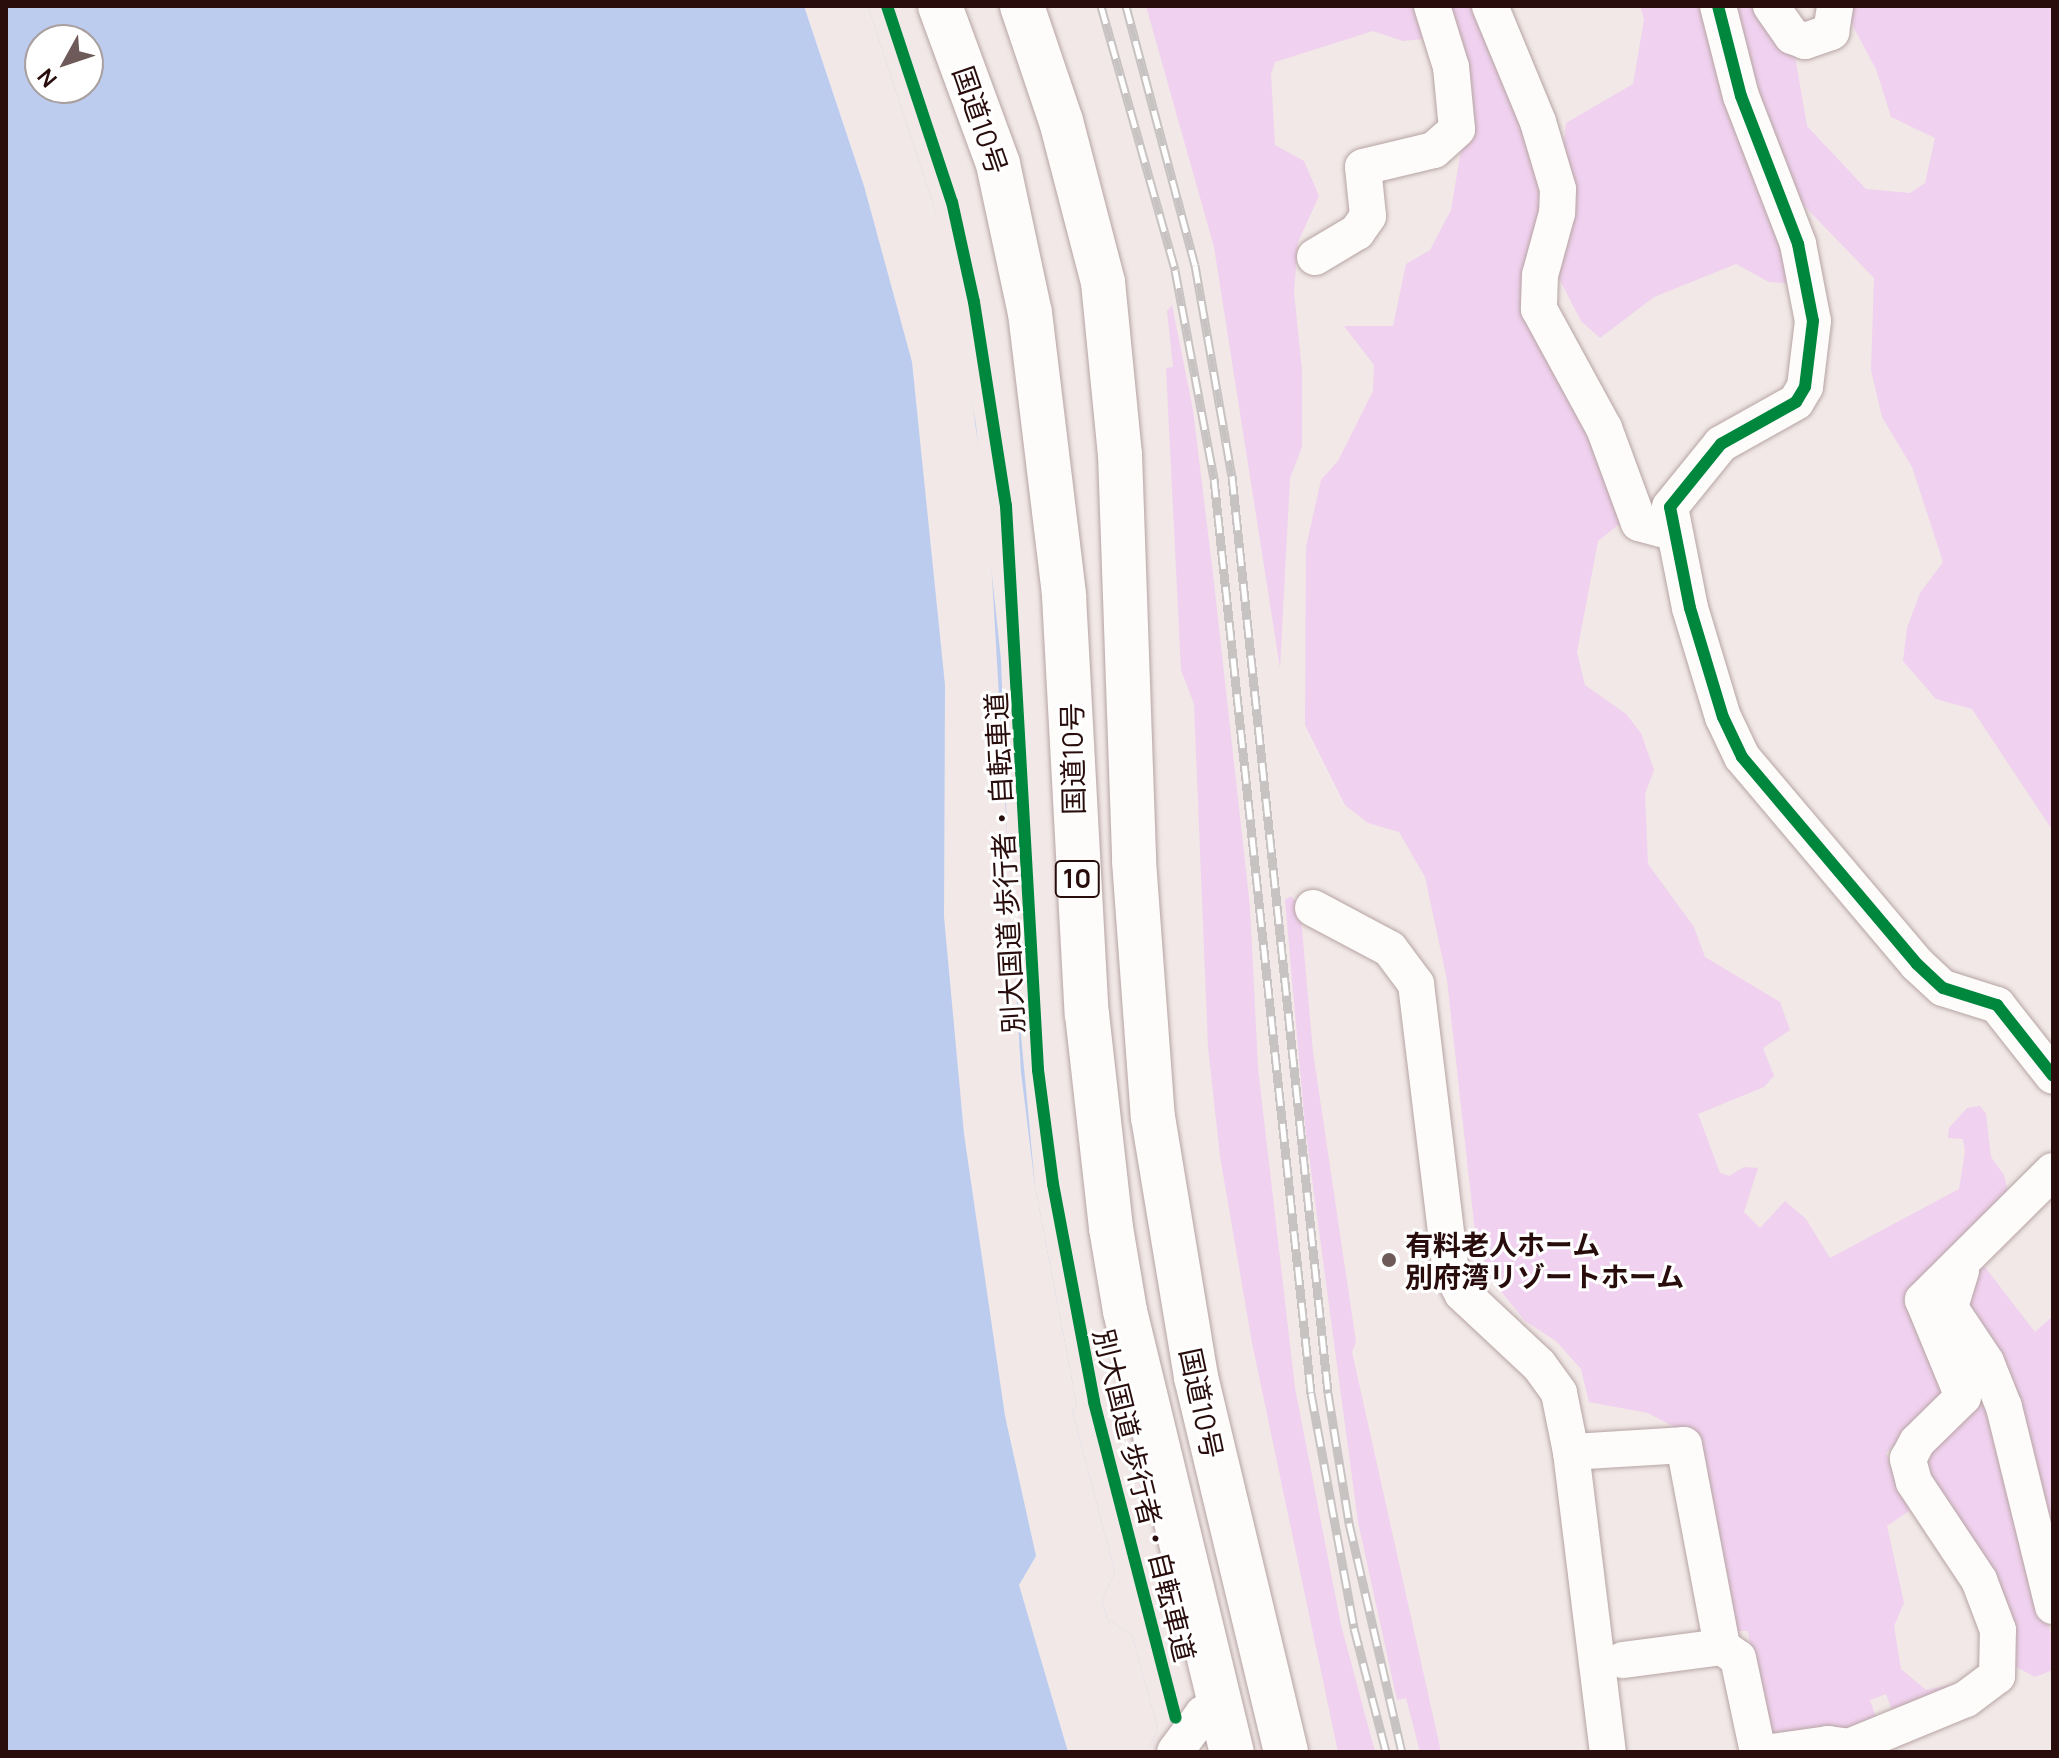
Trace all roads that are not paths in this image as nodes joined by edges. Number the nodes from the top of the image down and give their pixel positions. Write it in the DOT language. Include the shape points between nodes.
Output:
graph roads {
  1 [pos="940,6"];
  2 [pos="1022,6"];
  3 [pos="1432,6"];
  4 [pos="1490,6"];
  5 [pos="1718,6"];
  6 [pos="1771,6"];
  7 [pos="1835,6"];
  8 [pos="1315,257"];
  9 [pos="1672,532"];
  10 [pos="1313,908"];
  11 [pos="2053,1076"];
  12 [pos="2045,1192"];
  13 [pos="1964,1263"];
  14 [pos="1571,1452"];
  15 [pos="2053,1606"];
  16 [pos="1722,1647"];
  17 [pos="1623,1660"];
  18 [pos="1221,1706"];
  19 [pos="1175,1752"];
  20 [pos="1232,1752"];
  21 [pos="1286,1752"];
  22 [pos="1608,1752"];
  23 [pos="1758,1752"];
  24 [pos="1772,1752"];
  1 -- 18 [label="highway, 国道10号 / 10" via="998,164 1030,313 1064,596 1087,1014 1111,1228 1141,1383"];
  2 -- 21 [label="highway, 国道10号 / 10" via="1061,121 1103,282 1120,454 1134,861 1153,1117 1196,1377"];
  3 -- 8 [label="street" via="1451,67 1457,129 1450,142 1434,150 1363,167 1368,216 1357,232"];
  4 -- 9 [label="street" via="1538,122 1558,189 1540,275 1539,309 1604,428 1639,523"];
  5 -- 9 [label="street" via="1741,96 1798,244 1813,321 1805,387 1796,402 1754,421 1704,459 1670,507"];
  6 -- 7 [label="street" via="1792,36 1805,41 1831,32"];
  9 -- 11 [label="street" via="1723,717 1742,757 1927,975 1957,994 1997,1005"];
  10 -- 14 [label="street" via="1390,949 1416,984 1451,1272 1462,1293 1553,1382"];
  12 -- 13 [label="street"];
  13 -- 15 [label="street" via="1950,1308 1986,1362 2004,1407"];
  13 -- 24 [label="street" via="1928,1293 1922,1309 1963,1397 1917,1442 1908,1459 1914,1482 1979,1580 1998,1630 1997,1676 1966,1699 1849,1747 1828,1744"];
  14 -- 16 [label="street" via="1684,1445"];
  14 -- 22 [label="street"];
  16 -- 17 [label="street"];
  16 -- 23 [label="street" via="1738,1658"];
  18 -- 19 [label="street" via="1203,1714"];
  18 -- 20 [label="highway, 国道10号 / 10"];
}
